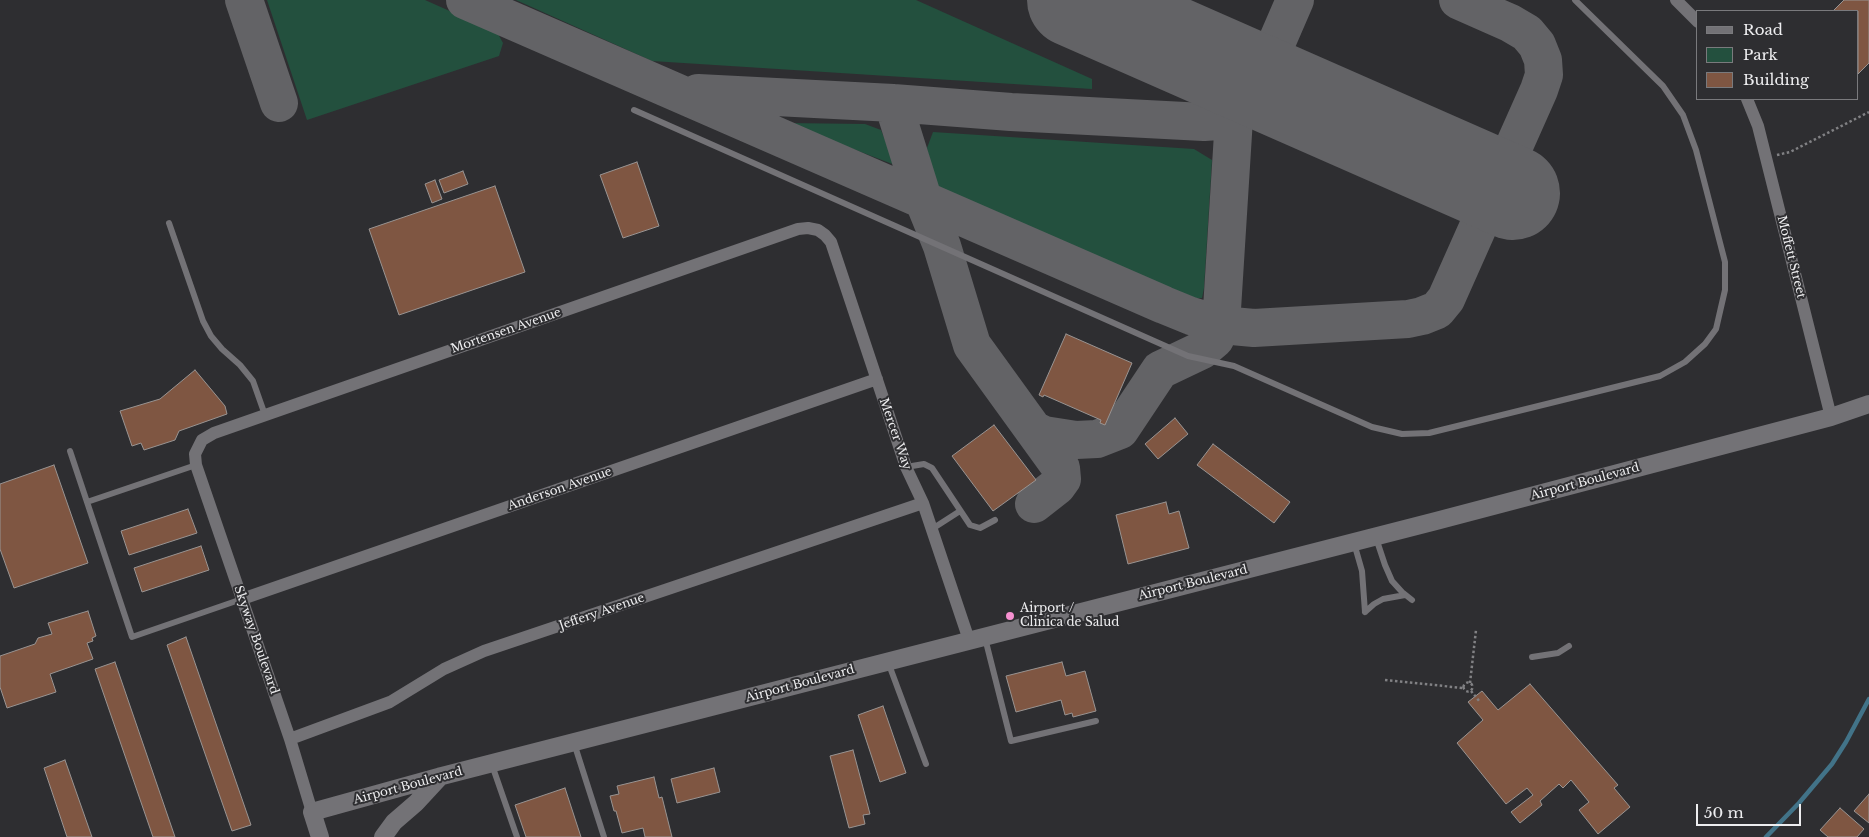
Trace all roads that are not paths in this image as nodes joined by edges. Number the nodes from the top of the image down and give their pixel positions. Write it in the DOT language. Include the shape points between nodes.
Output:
graph roads {
  1 [pos="1575,0"];
  2 [pos="1676,0"];
  3 [pos="1696,20"];
  4 [pos="1747,100"];
  5 [pos="634,110"];
  6 [pos="169,223"];
  7 [pos="818,230"];
  8 [pos="877,379"];
  9 [pos="1869,404"];
  10 [pos="265,416"];
  11 [pos="1831,417"];
  12 [pos="199,444"];
  13 [pos="70,451"];
  14 [pos="196,465"];
  15 [pos="906,467"];
  16 [pos="87,502"];
  17 [pos="923,503"];
  18 [pos="960,511"];
  19 [pos="995,520"];
  20 [pos="932,530"];
  21 [pos="1376,536"];
  22 [pos="1354,542"];
  23 [pos="1405,595"];
  24 [pos="242,599"];
  25 [pos="1412,600"];
  26 [pos="977,638"];
  27 [pos="1569,646"];
  28 [pos="1532,657"];
  29 [pos="888,661"];
  30 [pos="1096,721"];
  31 [pos="290,740"];
  32 [pos="574,743"];
  33 [pos="492,764"];
  34 [pos="926,764"];
  35 [pos="442,776"];
  36 [pos="312,812"];
  37 [pos="320,837"];
  38 [pos="383,837"];
  39 [pos="517,837"];
  40 [pos="604,837"];
  1 -- 5 [label="lane" via="1663,86 1683,115 1696,150 1725,262 1725,290 1716,329 1685,362 1660,376 1429,433 1402,434 1372,427 1234,366 1188,356"];
  2 -- 3 [label="street"];
  4 -- 11 [label="street, Moffett Street" via="1758,126"];
  6 -- 10 [label="lane" via="211,336 253,381"];
  7 -- 8 [label="street, Mercer Way" via="831,242"];
  7 -- 10 [label="street, Mortensen Avenue" via="798,229"];
  8 -- 15 [label="street, Mercer Way"];
  8 -- 24 [label="street, Anderson Avenue"];
  9 -- 11 [label="main road, Airport Boulevard"];
  10 -- 12 [label="street, Mortensen Avenue" via="206,437"];
  11 -- 21 [label="main road, Airport Boulevard"];
  12 -- 14 [label="street, Skyway Boulevard" via="195,454"];
  13 -- 16 [label="lane"];
  14 -- 16 [label="lane"];
  14 -- 24 [label="street, Skyway Boulevard"];
  15 -- 17 [label="street, Mercer Way"];
  15 -- 18 [label="lane" via="921,464 932,468"];
  16 -- 24 [label="lane" via="132,637"];
  17 -- 20 [label="street, Mercer Way"];
  17 -- 31 [label="street, Jeffery Avenue" via="484,651 444,669 390,702"];
  18 -- 19 [label="lane" via="976,528"];
  18 -- 20 [label="lane"];
  20 -- 26 [label="street, Mercer Way"];
  21 -- 22 [label="main road, Airport Boulevard"];
  21 -- 23 [label="lane" via="1392,581"];
  22 -- 23 [label="lane" via="1362,570 1365,612 1383,599"];
  22 -- 26 [label="main road, Airport Boulevard"];
  23 -- 25 [label="lane"];
  24 -- 31 [label="street, Skyway Boulevard"];
  26 -- 29 [label="main road, Airport Boulevard"];
  26 -- 30 [label="lane" via="1011,741"];
  27 -- 28 [label="lane" via="1561,652"];
  29 -- 32 [label="main road, Airport Boulevard"];
  29 -- 34 [label="lane"];
  31 -- 36 [label="street, Skyway Boulevard"];
  32 -- 33 [label="main road, Airport Boulevard"];
  32 -- 40 [label="lane"];
  33 -- 35 [label="main road, Airport Boulevard"];
  33 -- 39 [label="lane"];
  35 -- 36 [label="main road, Airport Boulevard"];
  35 -- 38 [label="main road" via="394,822"];
  36 -- 37 [label="main road, Skyway Boulevard"];
}
